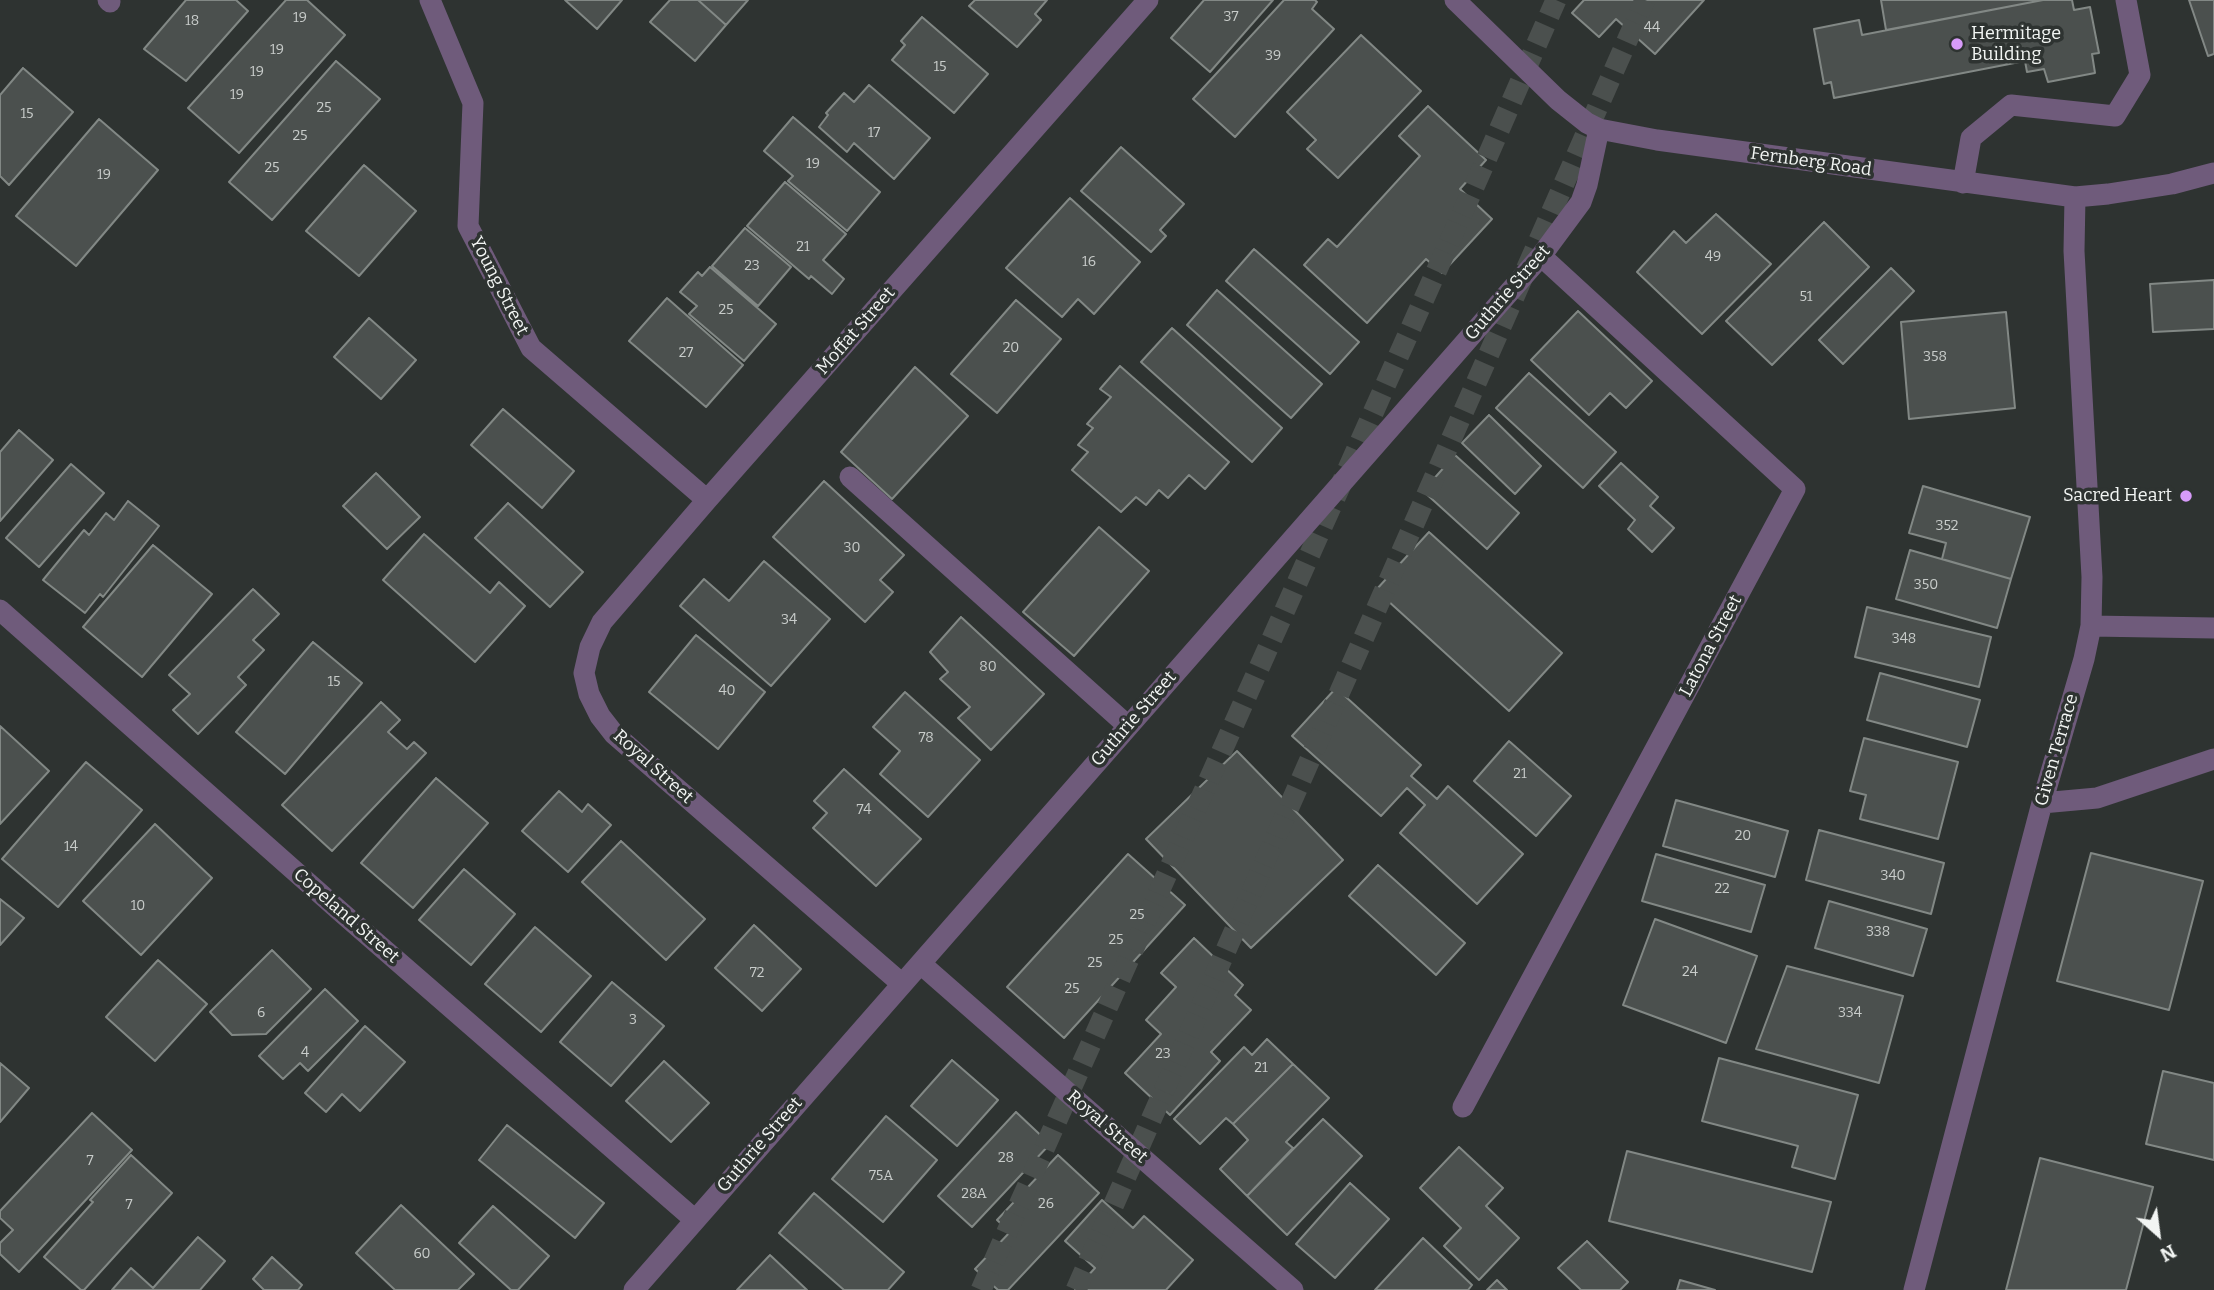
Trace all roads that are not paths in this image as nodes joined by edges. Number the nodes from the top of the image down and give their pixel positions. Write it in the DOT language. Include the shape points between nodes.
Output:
graph roads {
  1 [pos="430,0"];
  2 [pos="1148,0"];
  3 [pos="1455,0"];
  4 [pos="2126,0"];
  5 [pos="1599,129"];
  6 [pos="2214,173"];
  7 [pos="1963,183"];
  8 [pos="2074,197"];
  9 [pos="1541,256"];
  10 [pos="850,477"];
  11 [pos="707,500"];
  12 [pos="0,610"];
  13 [pos="2091,626"];
  14 [pos="2214,628"];
  15 [pos="584,673"];
  16 [pos="1128,726"];
  17 [pos="2214,759"];
  18 [pos="2042,803"];
  19 [pos="920,964"];
  20 [pos="902,985"];
  21 [pos="1464,1107"];
  22 [pos="695,1220"];
  23 [pos="634,1290"];
  24 [pos="1293,1290"];
  25 [pos="1914,1290"];
  1 -- 11 [label="street, Young Street" via="473,103 468,226 531,348"];
  2 -- 11 [label="street, Moffat Street"];
  3 -- 5 [label="street, Fernberg Road" via="1558,100"];
  4 -- 7 [label="street" via="2140,75 2115,116 2011,105 1971,138"];
  5 -- 7 [label="street, Fernberg Road"];
  5 -- 9 [label="street, Guthrie Street" via="1581,202"];
  6 -- 8 [label="street, Fernberg Road" via="2172,184"];
  7 -- 8 [label="street, Fernberg Road"];
  8 -- 13 [label="street, Given Terrace"];
  9 -- 16 [label="street, Guthrie Street"];
  9 -- 21 [label="street, Latona Street" via="1795,489"];
  10 -- 16 [label="street"];
  11 -- 15 [label="street, Moffat Street" via="602,622"];
  12 -- 22 [label="street, Copeland Street"];
  13 -- 14 [label="street"];
  13 -- 18 [label="street, Given Terrace"];
  15 -- 20 [label="street, Royal Street" via="589,694 614,734"];
  16 -- 19 [label="street, Guthrie Street"];
  17 -- 18 [label="street" via="2105,796"];
  18 -- 25 [label="street, Given Terrace"];
  19 -- 20 [label="street, Guthrie Street"];
  19 -- 24 [label="street, Royal Street"];
  20 -- 22 [label="street, Guthrie Street"];
  22 -- 23 [label="street, Guthrie Street"];
}
